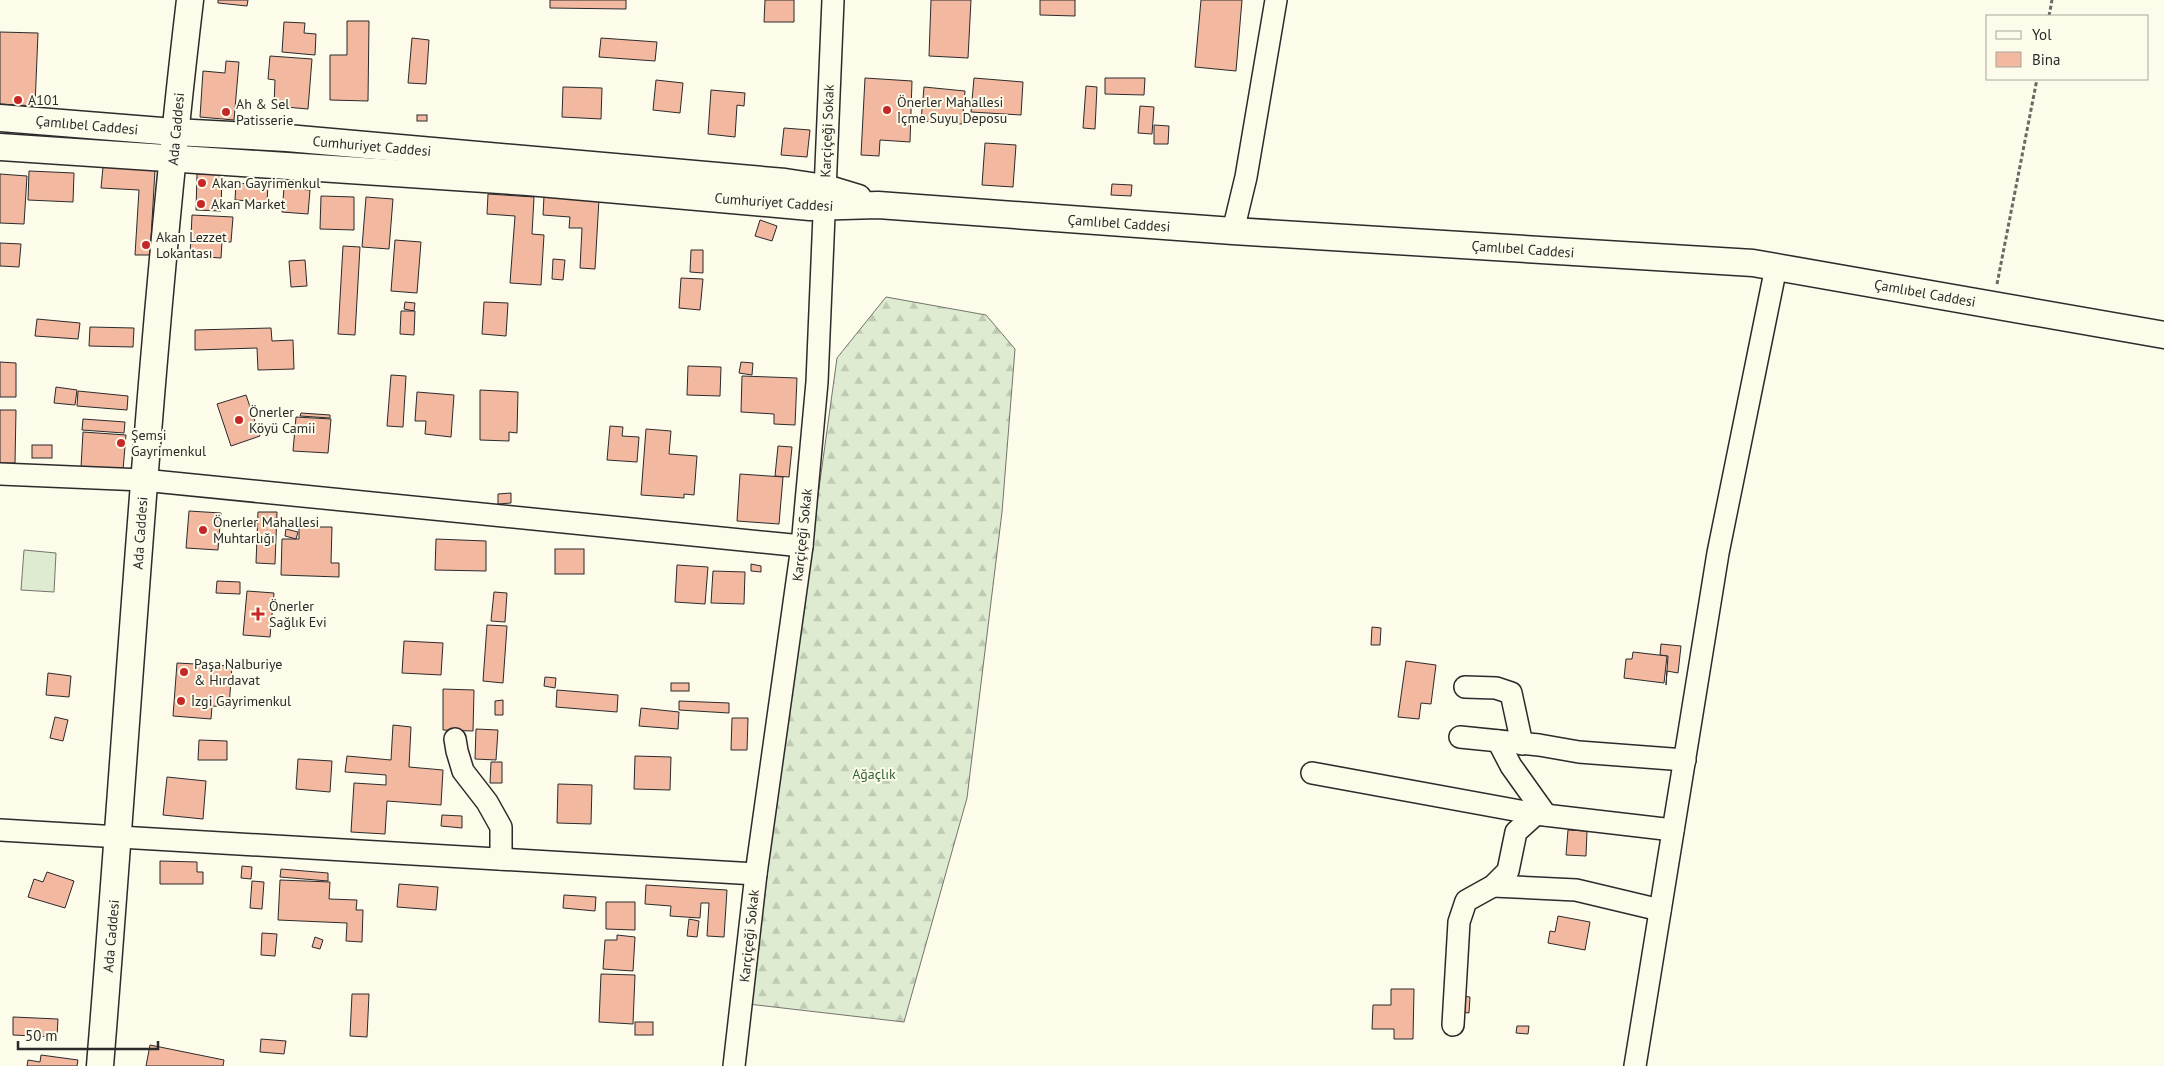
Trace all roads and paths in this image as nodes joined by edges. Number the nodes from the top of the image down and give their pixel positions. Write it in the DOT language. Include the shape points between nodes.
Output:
graph roads {
  1 [pos="190,0"];
  2 [pos="833,0"];
  3 [pos="1276,0"];
  4 [pos="2052,0"];
  5 [pos="2049,15"];
  6 [pos="2037,80"];
  7 [pos="0,118"];
  8 [pos="174,145"];
  9 [pos="0,147"];
  10 [pos="824,198"];
  11 [pos="878,204"];
  12 [pos="1232,232"];
  13 [pos="1776,268"];
  14 [pos="1993,305"];
  15 [pos="2164,335"];
  16 [pos="0,474"];
  17 [pos="144,480"];
  18 [pos="802,546"];
  19 [pos="1465,687"];
  20 [pos="1460,737"];
  21 [pos="455,738"];
  22 [pos="1498,741"];
  23 [pos="1522,744"];
  24 [pos="1684,760"];
  25 [pos="1312,774"];
  26 [pos="1540,815"];
  27 [pos="0,830"];
  28 [pos="1673,830"];
  29 [pos="119,837"];
  30 [pos="501,859"];
  31 [pos="756,874"];
  32 [pos="1493,886"];
  33 [pos="1660,910"];
  34 [pos="1453,1025"];
  35 [pos="100,1066"];
  36 [pos="734,1066"];
  37 [pos="1635,1066"];
  1 -- 8 [label="main road, Ada Caddesi"];
  2 -- 10 [label="street, Karçiçeği Sokak"];
  3 -- 12 [label="street" via="1246,177"];
  4 -- 5 [label="path"];
  6 -- 14 [label="path"];
  7 -- 8 [label="main road, Çamlıbel Caddesi"];
  8 -- 9 [label="main road, Çamlıbel Caddesi"];
  8 -- 10 [label="main road, Cumhuriyet Caddesi" via="528,182"];
  8 -- 17 [label="main road, Ada Caddesi"];
  10 -- 11 [label="main road, Cumhuriyet Caddesi"];
  10 -- 18 [label="street, Karçiçeği Sokak" via="816,382"];
  11 -- 12 [label="main road, Çamlıbel Caddesi"];
  12 -- 13 [label="main road, Çamlıbel Caddesi"];
  13 -- 14 [label="main road, Çamlıbel Caddesi"];
  13 -- 24 [label="street" via="1718,553"];
  14 -- 15 [label="main road, Çamlıbel Caddesi"];
  16 -- 17 [label="street"];
  17 -- 18 [label="street"];
  17 -- 29 [label="main road, Ada Caddesi"];
  18 -- 31 [label="street, Karçiçeği Sokak"];
  19 -- 23 [label="street" via="1496,688 1511,693"];
  20 -- 22 [label="street"];
  21 -- 30 [label="street" via="463,771 501,827"];
  22 -- 23 [label="street"];
  22 -- 26 [label="street"];
  23 -- 24 [label="street"];
  24 -- 28 [label="street"];
  25 -- 26 [label="street"];
  26 -- 28 [label="street"];
  26 -- 32 [label="street" via="1516,832 1508,871"];
  27 -- 29 [label="street"];
  28 -- 33 [label="street"];
  29 -- 30 [label="street"];
  29 -- 35 [label="main road, Ada Caddesi"];
  30 -- 31 [label="street"];
  31 -- 36 [label="street, Karçiçeği Sokak"];
  32 -- 33 [label="street" via="1576,890"];
  32 -- 34 [label="street" via="1466,901 1459,922"];
  33 -- 37 [label="street"];
}
